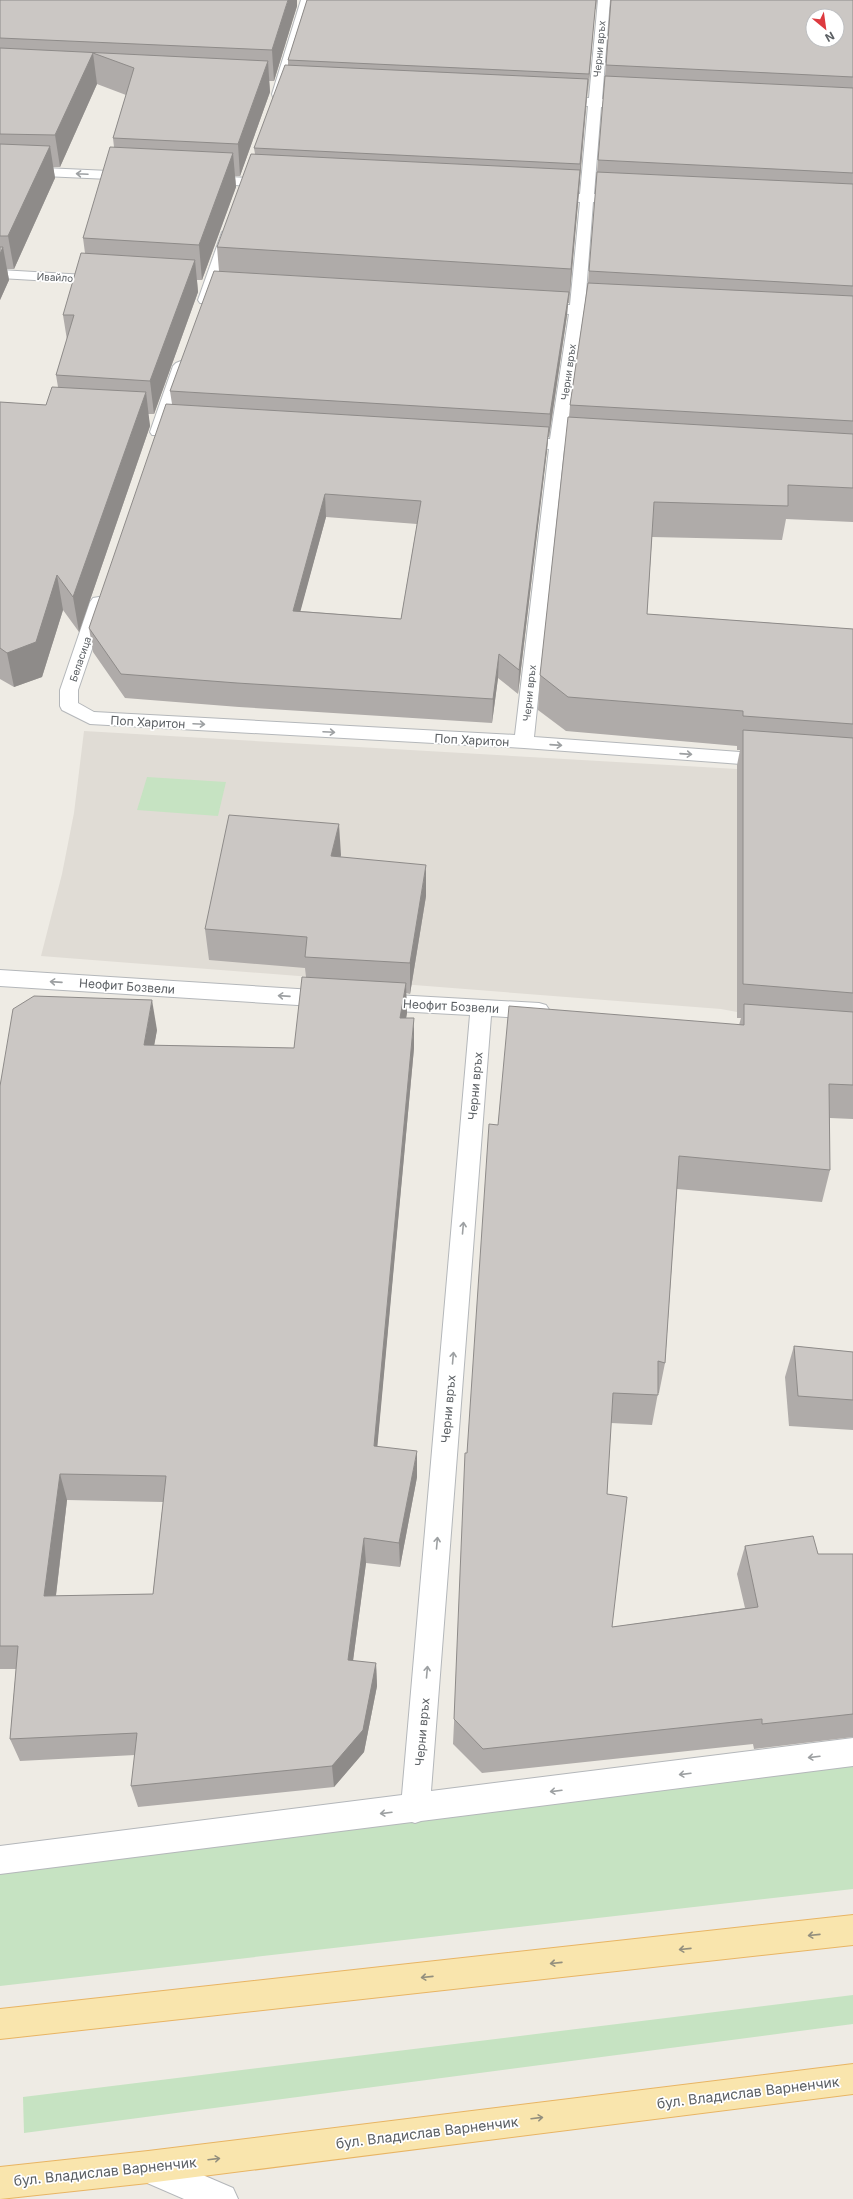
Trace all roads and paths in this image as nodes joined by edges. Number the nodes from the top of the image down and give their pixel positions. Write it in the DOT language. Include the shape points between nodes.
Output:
graph roads {
  1 [pos="303,1"];
  2 [pos="322,2"];
  3 [pos="603,8"];
  4 [pos="587,14"];
  5 [pos="618,16"];
  6 [pos="265,86"];
  7 [pos="280,87"];
  8 [pos="296,88"];
  9 [pos="547,100"];
  10 [pos="594,103"];
  11 [pos="641,105"];
  12 [pos="273,109"];
  13 [pos="252,167"];
  14 [pos="0,170"];
  15 [pos="143,177"];
  16 [pos="191,179"];
  17 [pos="247,182"];
  18 [pos="286,184"];
  19 [pos="532,196"];
  20 [pos="241,197"];
  21 [pos="587,198"];
  22 [pos="634,201"];
  23 [pos="233,219"];
  24 [pos="0,274"];
  25 [pos="116,281"];
  26 [pos="194,286"];
  27 [pos="209,286"];
  28 [pos="225,287"];
  29 [pos="522,306"];
  30 [pos="577,310"];
  31 [pos="632,313"];
  32 [pos="199,315"];
  33 [pos="186,351"];
  34 [pos="502,441"];
  35 [pos="154,444"];
  36 [pos="557,445"];
  37 [pos="612,448"];
  38 [pos="105,585"];
  39 [pos="90,718"];
  40 [pos="524,742"];
  41 [pos="784,761"];
  42 [pos="0,978"];
  43 [pos="481,1008"];
  44 [pos="556,1012"];
  45 [pos="853,1752"];
  46 [pos="415,1809"];
  47 [pos="0,1860"];
  48 [pos="853,1930"];
  49 [pos="0,2024"];
  50 [pos="853,2079"];
  51 [pos="148,2167"];
  52 [pos="0,2183"];
  53 [pos="222,2199"];
  1 -- 2 [label="street"];
  1 -- 7 [label="street"];
  3 -- 4 [label="street"];
  3 -- 5 [label="street"];
  3 -- 10 [label="street, Черни връх"];
  6 -- 7 [label="street"];
  7 -- 8 [label="street"];
  7 -- 12 [label="street"];
  9 -- 10 [label="street"];
  10 -- 11 [label="street"];
  10 -- 21 [label="street, Черни връх"];
  13 -- 17 [label="street"];
  15 -- 14 [label="street, one-way"];
  16 -- 17 [label="street"];
  17 -- 18 [label="street"];
  17 -- 20 [label="street"];
  19 -- 21 [label="street"];
  21 -- 22 [label="street"];
  21 -- 30 [label="street, Черни връх"];
  23 -- 27 [label="street"];
  24 -- 25 [label="street, Ивайло"];
  26 -- 27 [label="street"];
  27 -- 28 [label="street"];
  27 -- 32 [label="street"];
  29 -- 30 [label="street"];
  30 -- 31 [label="street"];
  30 -- 36 [label="street, Черни връх"];
  33 -- 35 [label="street"];
  34 -- 36 [label="street"];
  36 -- 37 [label="street"];
  36 -- 40 [label="street, Черни връх"];
  38 -- 39 [label="street, Беласица" via="69,690 69,706"];
  39 -- 40 [label="street, Поп Харитон, one-way"];
  40 -- 41 [label="street, Поп Харитон, one-way"];
  43 -- 42 [label="street, Неофит Бозвели, one-way"];
  43 -- 44 [label="street, Неофит Бозвели"];
  46 -- 43 [label="street, Черни връх, one-way"];
  45 -- 46 [label="street, one-way"];
  46 -- 47 [label="street, one-way"];
  48 -- 49 [label="main road, one-way"];
  51 -- 50 [label="main road, бул. Владислав Варненчик, one-way"];
  51 -- 52 [label="main road, бул. Владислав Варненчик"];
  51 -- 53 [label="street"];
}
